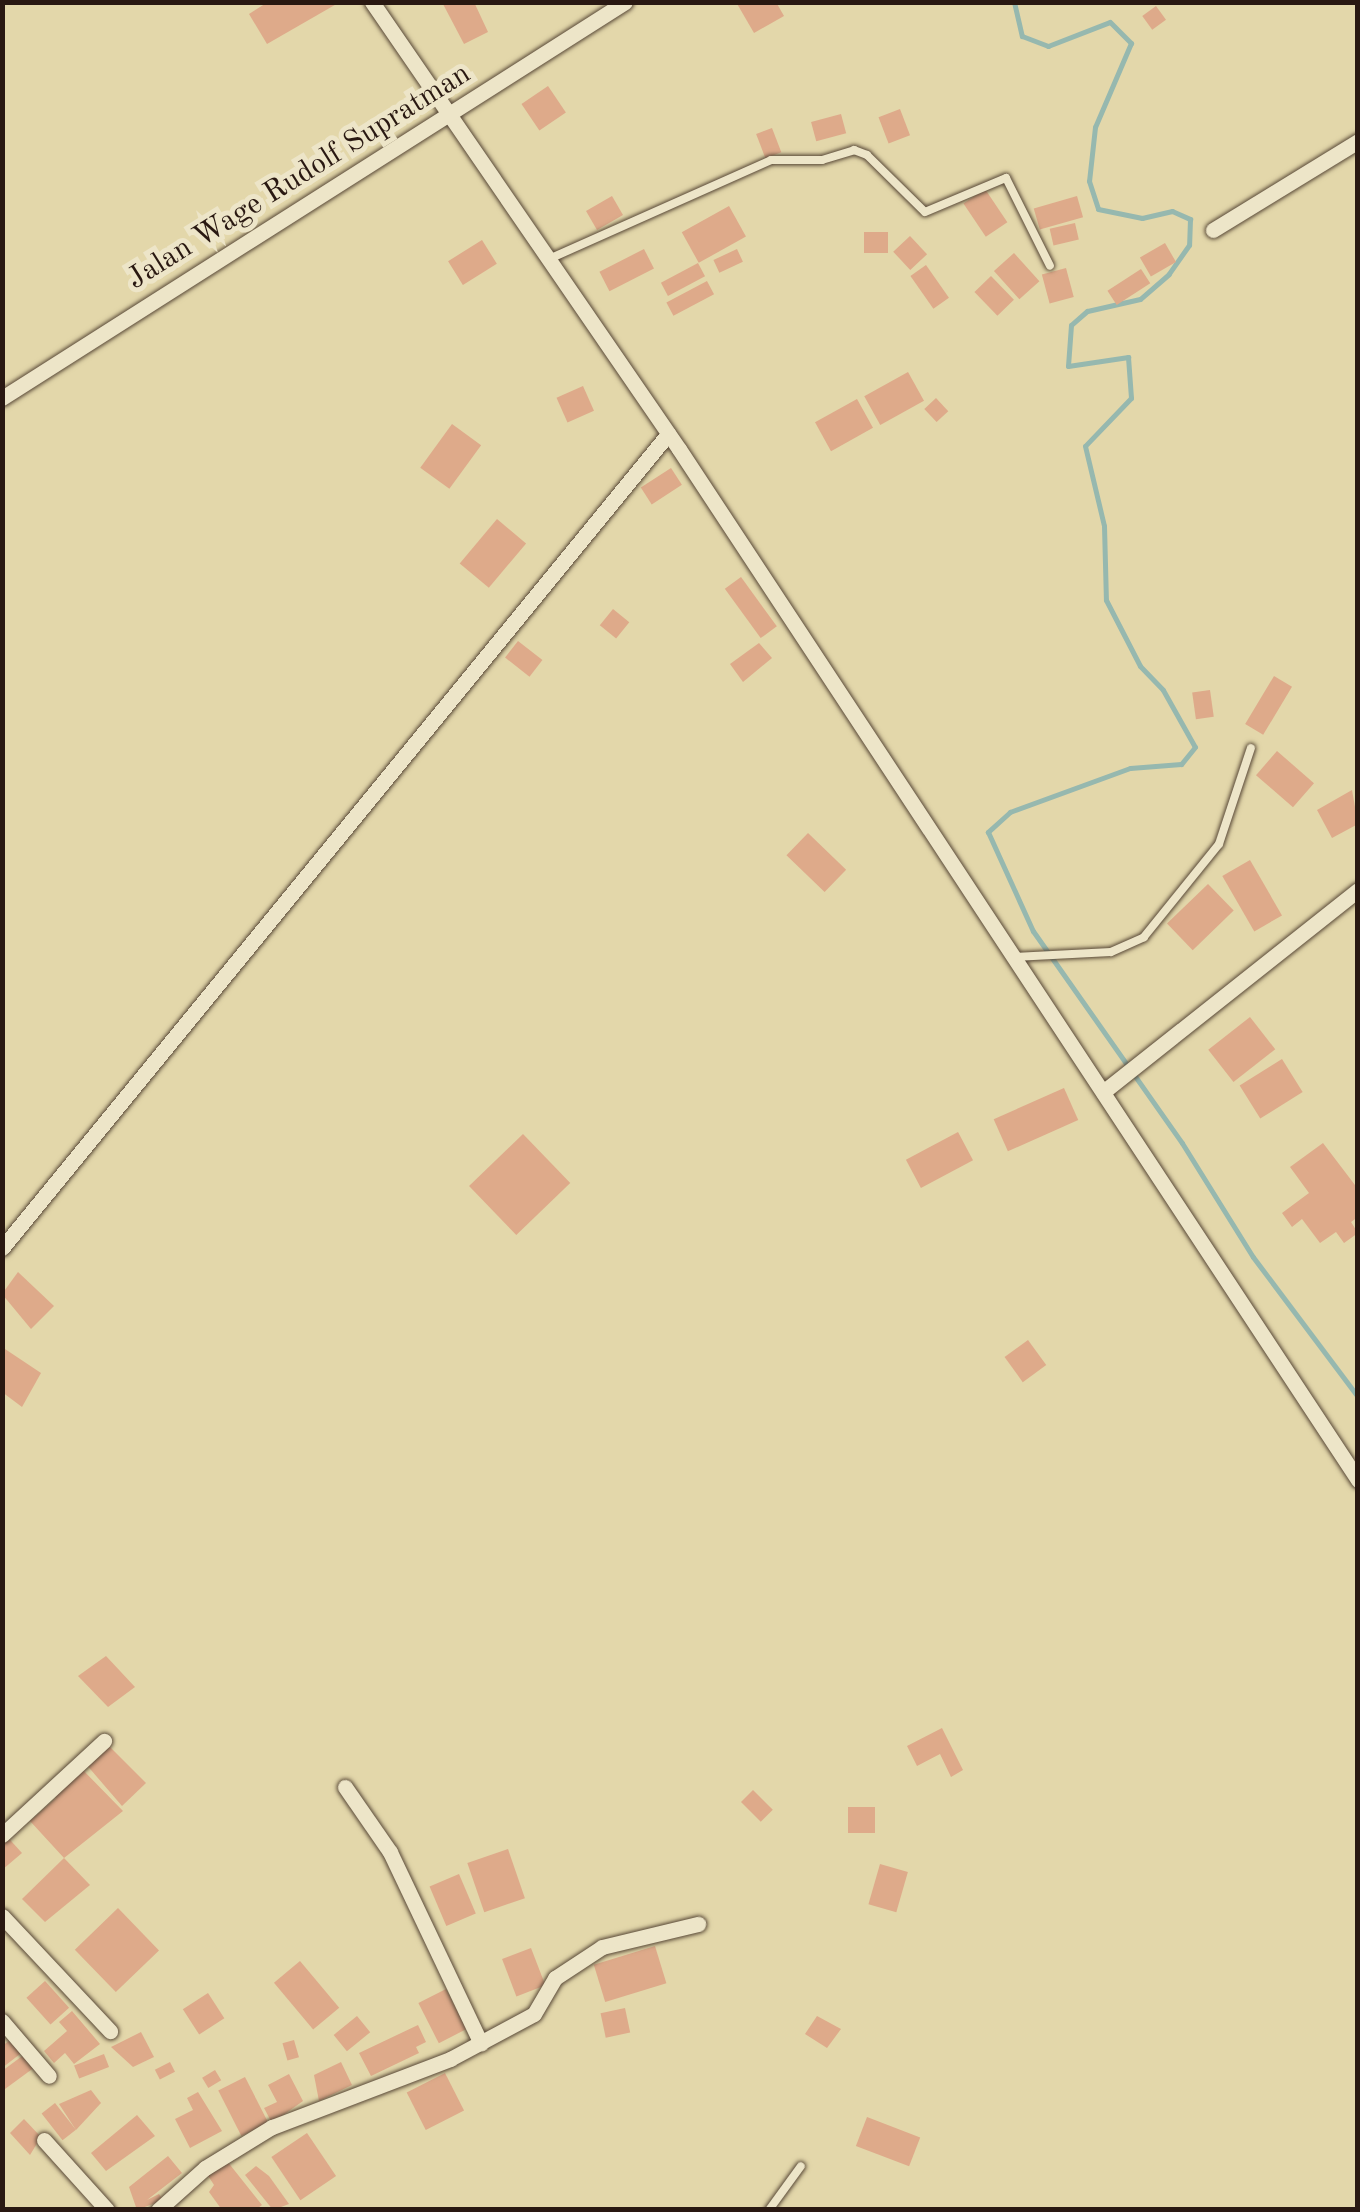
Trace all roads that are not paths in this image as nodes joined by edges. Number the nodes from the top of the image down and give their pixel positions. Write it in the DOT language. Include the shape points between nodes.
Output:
graph roads {
  1 [pos="372,2"];
  2 [pos="625,2"];
  3 [pos="460,109"];
  4 [pos="1358,140"];
  5 [pos="1213,230"];
  6 [pos="550,259"];
  7 [pos="1050,266"];
  8 [pos="2,398"];
  9 [pos="668,434"];
  10 [pos="1250,748"];
  11 [pos="1358,890"];
  12 [pos="1014,957"];
  13 [pos="1103,1092"];
  14 [pos="2,1248"];
  15 [pos="1358,1480"];
  16 [pos="104,1740"];
  17 [pos="346,1787"];
  18 [pos="2,1835"];
  19 [pos="2,1916"];
  20 [pos="698,1924"];
  21 [pos="2,2021"];
  22 [pos="110,2031"];
  23 [pos="481,2044"];
  24 [pos="49,2076"];
  25 [pos="44,2140"];
  26 [pos="800,2166"];
  27 [pos="107,2210"];
  28 [pos="158,2210"];
  29 [pos="769,2210"];
  1 -- 3 [label="street"];
  2 -- 3 [label="street, Jalan Wage Rudolf Supratman"];
  3 -- 6 [label="street"];
  3 -- 8 [label="street, Jalan Wage Rudolf Supratman"];
  4 -- 5 [label="street"];
  6 -- 7 [label="lane" via="771,160 826,159 854,150 924,212 1006,178"];
  6 -- 9 [label="street"];
  9 -- 12 [label="street"];
  9 -- 14 [label="street"];
  10 -- 12 [label="lane" via="1220,844 1144,937 1111,952"];
  11 -- 13 [label="street"];
  12 -- 13 [label="street"];
  13 -- 15 [label="street"];
  16 -- 18 [label="street"];
  17 -- 23 [label="street" via="390,1852"];
  19 -- 22 [label="street"];
  20 -- 23 [label="street" via="602,1946 556,1978 534,2014"];
  21 -- 24 [label="street"];
  23 -- 28 [label="street" via="272,2127 205,2168"];
  25 -- 27 [label="street"];
  26 -- 29 [label="lane"];
}
